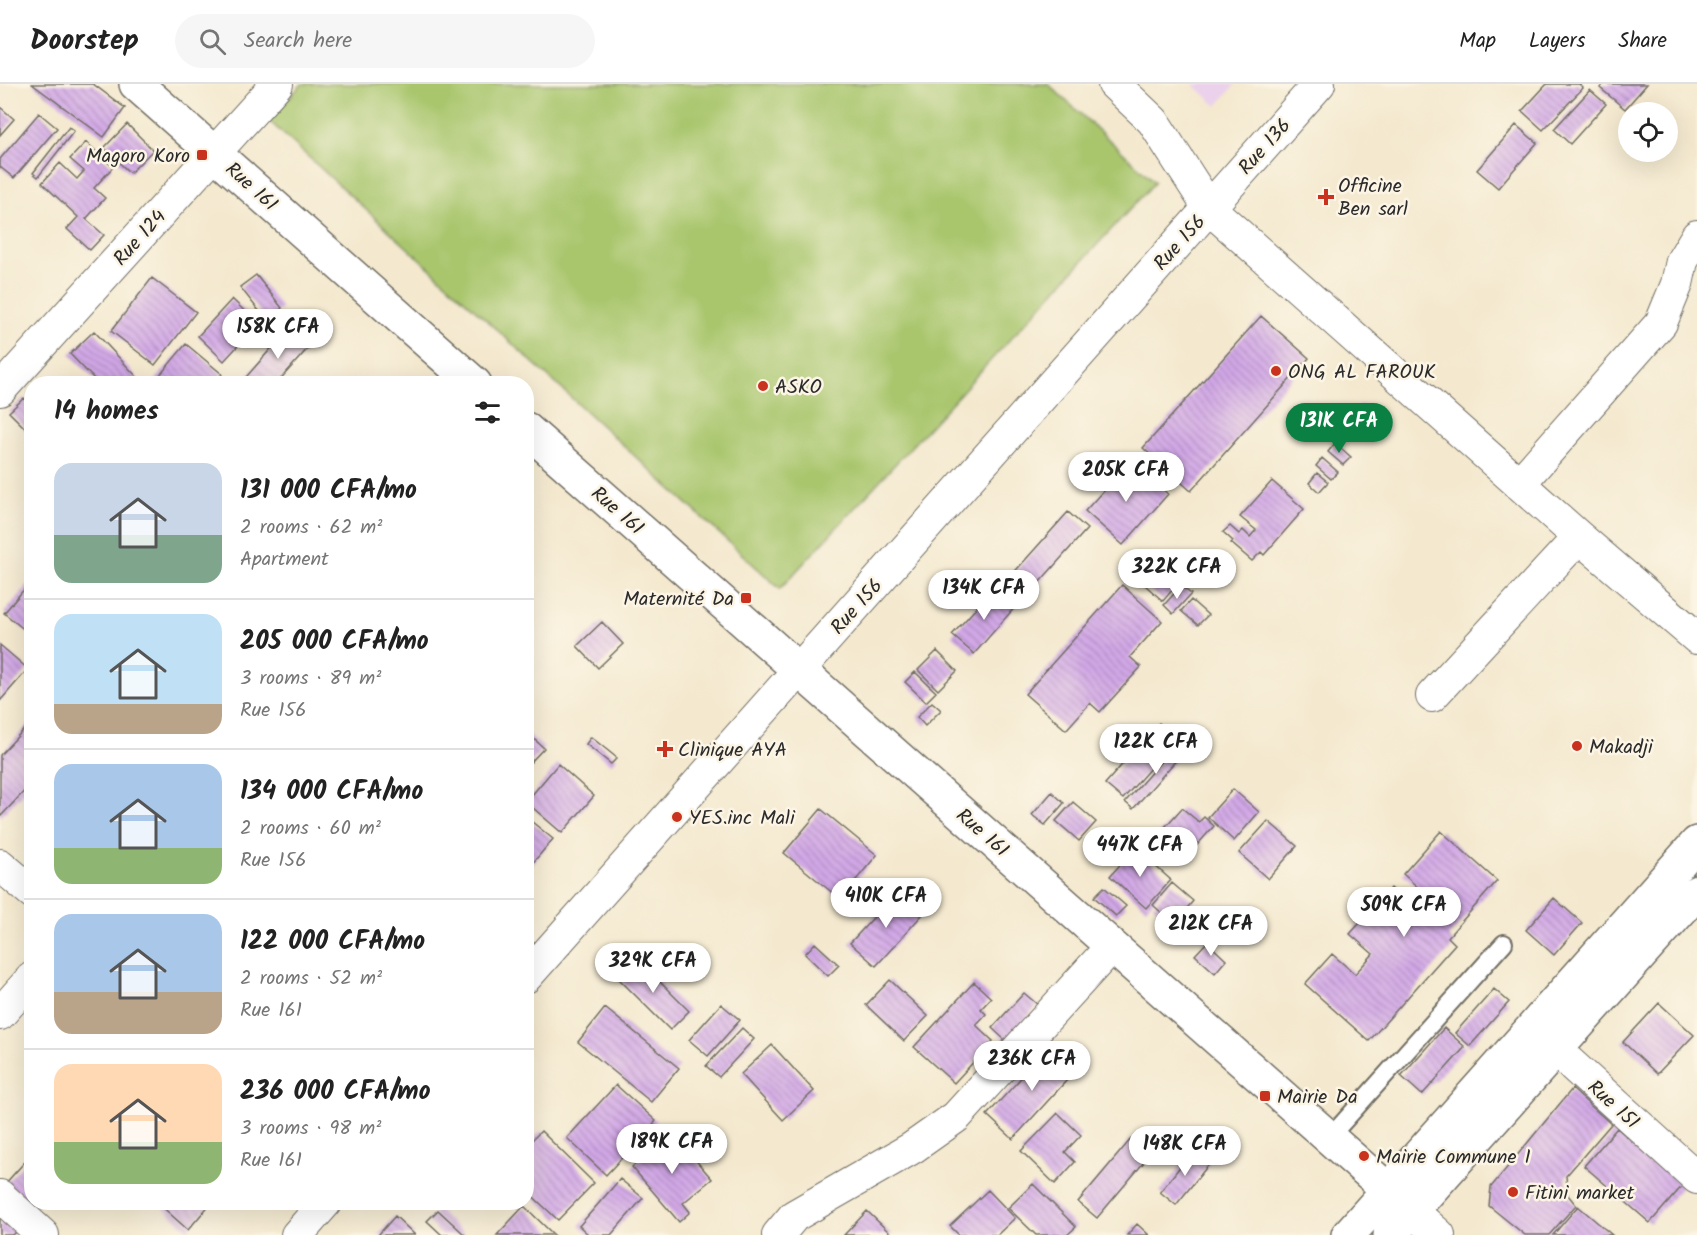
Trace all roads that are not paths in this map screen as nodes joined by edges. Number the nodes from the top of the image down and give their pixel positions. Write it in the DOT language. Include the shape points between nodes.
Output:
graph roads {
  1 [pos="136,84"];
  2 [pos="277,84"];
  3 [pos="1114,84"];
  4 [pos="1319,84"];
  5 [pos="214,153"];
  6 [pos="1209,208"];
  7 [pos="1697,236"];
  8 [pos="466,376"];
  9 [pos="0,390"];
  10 [pos="534,436"];
  11 [pos="1519,484"];
  12 [pos="1579,537"];
  13 [pos="1697,638"];
  14 [pos="799,670"];
  15 [pos="1432,696"];
  16 [pos="1697,843"];
  17 [pos="0,865"];
  18 [pos="24,885"];
  19 [pos="1697,892"];
  20 [pos="1504,943"];
  21 [pos="1112,946"];
  22 [pos="534,968"];
  23 [pos="24,987"];
  24 [pos="0,1014"];
  25 [pos="1544,1039"];
  26 [pos="1329,1138"];
  27 [pos="1697,1178"];
  28 [pos="0,1196"];
  29 [pos="1400,1201"];
  30 [pos="319,1210"];
  31 [pos="43,1235"];
  32 [pos="297,1235"];
  33 [pos="778,1235"];
  34 [pos="1348,1235"];
  35 [pos="1390,1235"];
  36 [pos="1439,1235"];
  1 -- 5 [label="street, Rue 161"];
  2 -- 5 [label="street, Rue 124"];
  3 -- 6 [label="street" via="1153,120"];
  4 -- 6 [label="street, Rue 136"];
  5 -- 8 [label="street, Rue 161"];
  5 -- 9 [label="street, Rue 124"];
  6 -- 11 [label="street"];
  6 -- 14 [label="street, Rue 156"];
  7 -- 11 [label="street" via="1682,261 1661,323"];
  10 -- 14 [label="street, Rue 161"];
  11 -- 12 [label="street"];
  12 -- 13 [label="street"];
  12 -- 15 [label="street"];
  14 -- 21 [label="street, Rue 161"];
  14 -- 22 [label="street, Rue 156"];
  16 -- 25 [label="street"];
  17 -- 18 [label="street"];
  19 -- 25 [label="street"];
  20 -- 26 [label="lane"];
  21 -- 26 [label="street, Rue 161"];
  21 -- 33 [label="street" via="956,1117 912,1148 794,1216"];
  23 -- 24 [label="street"];
  25 -- 27 [label="street, Rue 151"];
  25 -- 29 [label="street"];
  26 -- 29 [label="street, Rue 161"];
  28 -- 31 [label="street"];
  29 -- 34 [label="street"];
  29 -- 35 [label="street"];
  29 -- 36 [label="street, Rue 161"];
  30 -- 32 [label="street"];
}
